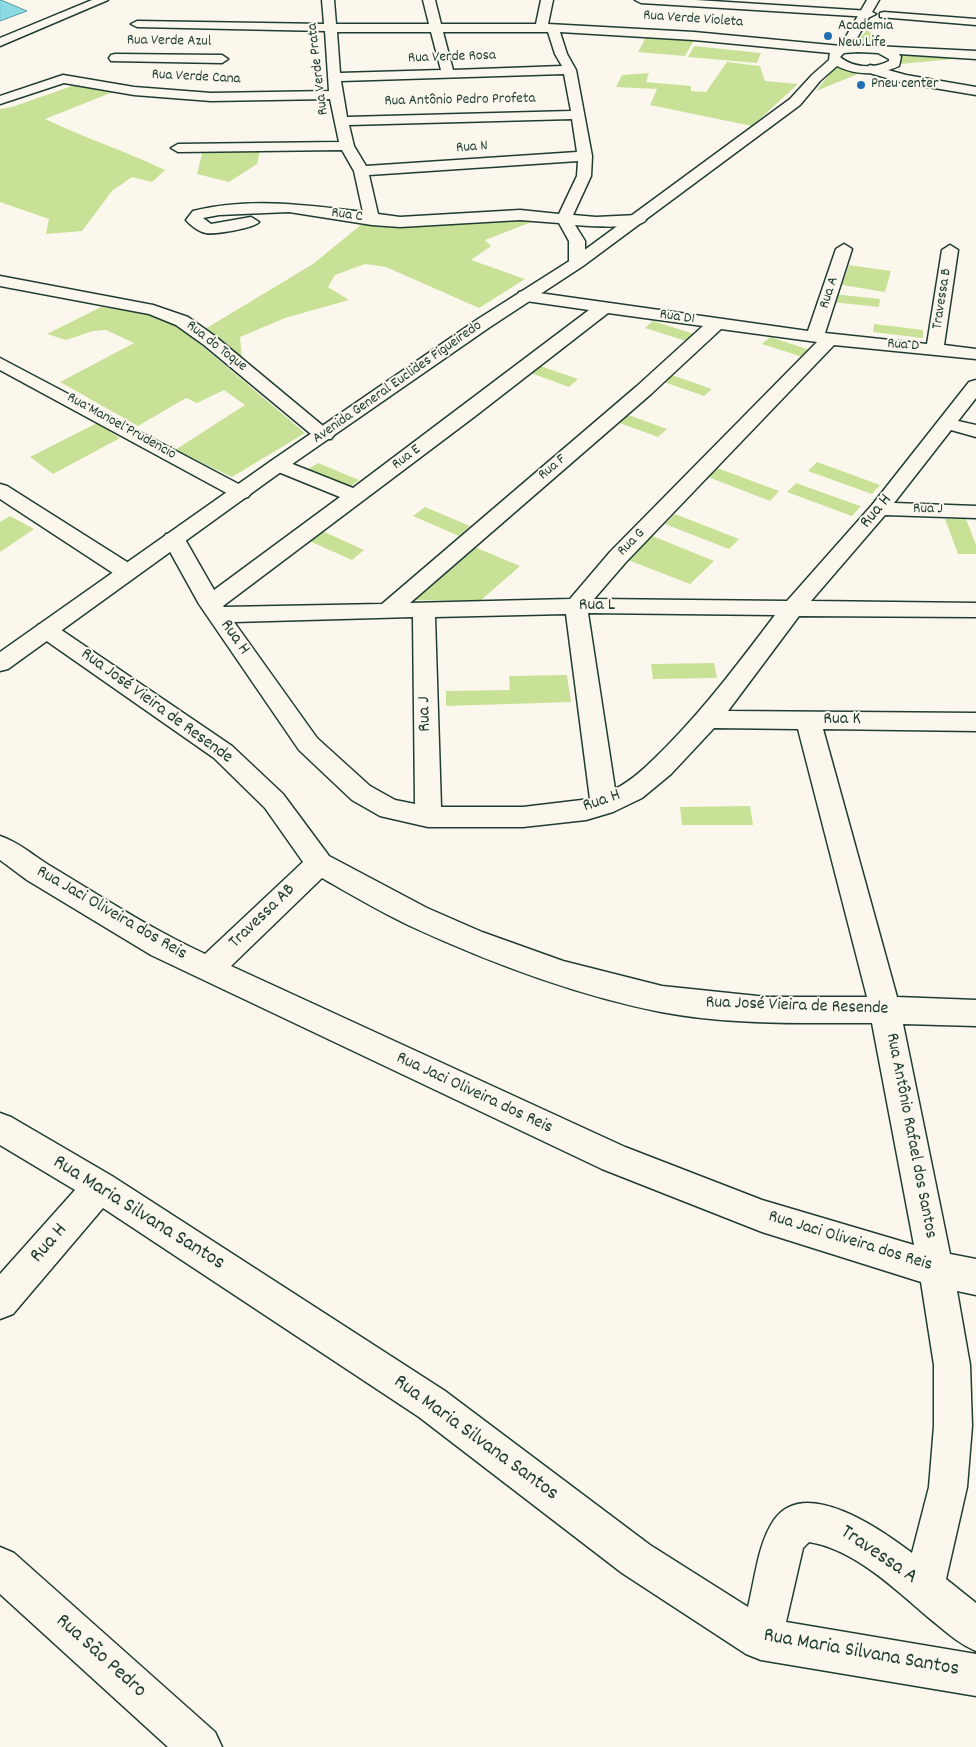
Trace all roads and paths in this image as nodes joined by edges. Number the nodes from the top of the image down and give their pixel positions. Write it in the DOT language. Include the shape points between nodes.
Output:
graph roads {
  1 [pos="79,0"];
  2 [pos="102,0"];
  3 [pos="328,0"];
  4 [pos="428,0"];
  5 [pos="547,0"];
  6 [pos="642,0"];
  7 [pos="894,0"];
  8 [pos="682,1"];
  9 [pos="870,10"];
  10 [pos="884,15"];
  11 [pos="976,22"];
  12 [pos="137,24"];
  13 [pos="330,28"];
  14 [pos="438,28"];
  15 [pos="547,28"];
  16 [pos="869,29"];
  17 [pos="0,30"];
  18 [pos="225,35"];
  19 [pos="891,38"];
  20 [pos="0,42"];
  21 [pos="883,51"];
  22 [pos="940,52"];
  23 [pos="841,53"];
  24 [pos="976,55"];
  25 [pos="115,58"];
  26 [pos="976,59"];
  27 [pos="891,66"];
  28 [pos="870,69"];
  29 [pos="570,70"];
  30 [pos="448,74"];
  31 [pos="335,77"];
  32 [pos="848,79"];
  33 [pos="826,88"];
  34 [pos="976,91"];
  35 [pos="336,95"];
  36 [pos="0,100"];
  37 [pos="795,102"];
  38 [pos="579,115"];
  39 [pos="341,121"];
  40 [pos="347,146"];
  41 [pos="178,148"];
  42 [pos="585,156"];
  43 [pos="361,171"];
  44 [pos="564,219"];
  45 [pos="372,220"];
  46 [pos="638,220"];
  47 [pos="251,222"];
  48 [pos="844,250"];
  49 [pos="950,250"];
  50 [pos="577,263"];
  51 [pos="0,282"];
  52 [pos="525,296"];
  53 [pos="603,308"];
  54 [pos="716,324"];
  55 [pos="822,338"];
  56 [pos="935,349"];
  57 [pos="976,354"];
  58 [pos="0,363"];
  59 [pos="976,386"];
  60 [pos="948,424"];
  61 [pos="976,430"];
  62 [pos="324,435"];
  63 [pos="278,465"];
  64 [pos="0,490"];
  65 [pos="241,492"];
  66 [pos="356,496"];
  67 [pos="879,509"];
  68 [pos="976,512"];
  69 [pos="174,539"];
  70 [pos="127,572"];
  71 [pos="576,606"];
  72 [pos="793,608"];
  73 [pos="214,609"];
  74 [pos="976,610"];
  75 [pos="387,611"];
  76 [pos="424,611"];
  77 [pos="46,630"];
  78 [pos="0,663"];
  79 [pos="708,719"];
  80 [pos="808,721"];
  81 [pos="976,722"];
  82 [pos="604,805"];
  83 [pos="428,817"];
  84 [pos="0,846"];
  85 [pos="319,864"];
  86 [pos="208,969"];
  87 [pos="885,1010"];
  88 [pos="976,1013"];
  89 [pos="0,1128"];
  90 [pos="100,1187"];
  91 [pos="936,1269"];
  92 [pos="976,1277"];
  93 [pos="0,1301"];
  94 [pos="0,1567"];
  95 [pos="924,1588"];
  96 [pos="976,1630"];
  97 [pos="761,1639"];
  98 [pos="976,1675"];
  99 [pos="200,1747"];
  1 -- 17 [label="street"];
  2 -- 20 [label="street"];
  3 -- 13 [label="street, Rua Verde Prata"];
  4 -- 14 [label="street"];
  5 -- 15 [label="street"];
  6 -- 8 [label="street"];
  7 -- 10 [label="street"];
  8 -- 9 [label="street"];
  9 -- 16 [label="street"];
  9 -- 23 [label="street, Avenida General Euclides Figueiredo"];
  10 -- 11 [label="street"];
  10 -- 16 [label="street"];
  12 -- 18 [label="street, Rua Verde Violeta"];
  13 -- 14 [label="street, Rua Verde Violeta"];
  13 -- 18 [label="street, Rua Verde Violeta"];
  13 -- 31 [label="street, Rua Verde Prata"];
  14 -- 15 [label="street, Rua Verde Violeta"];
  14 -- 30 [label="street"];
  15 -- 23 [label="street, Rua Verde Violeta" via="712,38"];
  15 -- 29 [label="street"];
  16 -- 21 [label="street"];
  18 -- 25 [label="street, Rua Verde Azul" via="220,64"];
  19 -- 22 [label="street"];
  21 -- 22 [label="street"];
  21 -- 23 [label="street" via="858,48"];
  21 -- 27 [label="street" via="896,60"];
  22 -- 24 [label="street"];
  23 -- 28 [label="street" via="850,67"];
  23 -- 37 [label="street, Avenida General Euclides Figueiredo"];
  26 -- 27 [label="street" via="933,60"];
  27 -- 28 [label="street"];
  28 -- 32 [label="street"];
  28 -- 34 [label="street" via="904,79"];
  29 -- 30 [label="street, Rua Verde Rosa"];
  29 -- 38 [label="street"];
  30 -- 31 [label="street, Rua Verde Rosa"];
  31 -- 35 [label="street, Rua Verde Prata"];
  33 -- 37 [label="street, Avenida General Euclides Figueiredo"];
  35 -- 36 [label="street, Rua Verde Cana" via="152,93 57,79"];
  35 -- 39 [label="street, Rua Verde Prata"];
  37 -- 46 [label="street, Avenida General Euclides Figueiredo"];
  38 -- 39 [label="street, Rua Antônio Pedro Profeta"];
  38 -- 42 [label="street"];
  39 -- 40 [label="street, Rua Verde Prata"];
  40 -- 41 [label="street"];
  40 -- 43 [label="street, Rua Verde Prata"];
  42 -- 43 [label="street, Rua N"];
  42 -- 44 [label="street" via="584,176"];
  43 -- 45 [label="street, Rua Verde Prata"];
  44 -- 45 [label="street, Rua C" via="520,215 415,222"];
  44 -- 46 [label="street, Rua C"];
  44 -- 50 [label="street" via="577,241"];
  45 -- 47 [label="street, Rua C" via="276,207 219,210 198,214 194,220 208,230"];
  46 -- 50 [label="street, Avenida General Euclides Figueiredo"];
  48 -- 55 [label="street, Rua A"];
  49 -- 56 [label="street, Travessa B"];
  50 -- 52 [label="street, Avenida General Euclides Figueiredo"];
  51 -- 62 [label="street, Rua do Toque" via="153,310 182,321"];
  52 -- 53 [label="street, Rua D1"];
  52 -- 62 [label="street, Avenida General Euclides Figueiredo"];
  53 -- 54 [label="street, Rua D1"];
  53 -- 66 [label="street, Rua E"];
  54 -- 55 [label="street, Rua D1"];
  54 -- 75 [label="street, Rua F"];
  55 -- 56 [label="street, Rua D"];
  55 -- 71 [label="street, Rua G"];
  56 -- 57 [label="street, Rua D"];
  58 -- 65 [label="street, Rua Manoel Prudencio"];
  59 -- 60 [label="street, Rua H"];
  60 -- 61 [label="street"];
  60 -- 67 [label="street, Rua H"];
  62 -- 63 [label="street, Avenida General Euclides Figueiredo"];
  63 -- 65 [label="street, Avenida General Euclides Figueiredo"];
  63 -- 66 [label="street"];
  64 -- 70 [label="street"];
  65 -- 69 [label="street, Avenida General Euclides Figueiredo"];
  66 -- 73 [label="street, Rua E"];
  67 -- 68 [label="street, Rua J"];
  67 -- 72 [label="street, Rua H"];
  69 -- 70 [label="street, Avenida General Euclides Figueiredo"];
  69 -- 73 [label="street, Rua H"];
  70 -- 77 [label="street, Avenida General Euclides Figueiredo"];
  71 -- 72 [label="street, Rua L"];
  71 -- 76 [label="street, Rua L"];
  71 -- 82 [label="street"];
  72 -- 74 [label="street, Rua L"];
  72 -- 79 [label="street, Rua H"];
  73 -- 75 [label="street, Rua L"];
  73 -- 83 [label="street, Rua H" via="308,744 360,794 409,815"];
  75 -- 76 [label="street, Rua L"];
  76 -- 83 [label="street, Rua J"];
  77 -- 78 [label="street, Avenida General Euclides Figueiredo"];
  77 -- 85 [label="street, Rua José Vieira de Resende" via="223,752 274,801"];
  79 -- 80 [label="street, Rua K"];
  79 -- 82 [label="street, Rua H" via="643,784"];
  80 -- 81 [label="street, Rua K"];
  80 -- 87 [label="street, Rua Antônio Rafael dos Santos"];
  82 -- 83 [label="street, Rua H" via="523,817"];
  84 -- 86 [label="street, Rua Jaci Oliveira dos Reis" via="161,947"];
  85 -- 86 [label="street, Travessa AB"];
  85 -- 87 [label="street, Rua José Vieira de Resende" via="417,916 472,940 561,973 662,1000 758,1009"];
  86 -- 91 [label="street, Rua Jaci Oliveira dos Reis" via="614,1158 762,1216"];
  87 -- 88 [label="street, Rua José Vieira de Resende"];
  87 -- 91 [label="street, Rua Antônio Rafael dos Santos"];
  89 -- 90 [label="street, Rua Maria Silvana Santos"];
  90 -- 93 [label="street, Rua H"];
  90 -- 97 [label="street, Rua Maria Silvana Santos" via="432,1404 636,1559"];
  91 -- 92 [label="street, Rua Jaci Oliveira dos Reis"];
  91 -- 95 [label="street, Rua Antônio Rafael dos Santos" via="952,1365 954,1426 948,1487"];
  94 -- 99 [label="street, Rua São Pedro"];
  95 -- 96 [label="street, Travessa A"];
  95 -- 97 [label="street, Travessa A" via="838,1528 819,1522 800,1523 784,1542"];
  97 -- 98 [label="street, Rua Maria Silvana Santos"];
}
